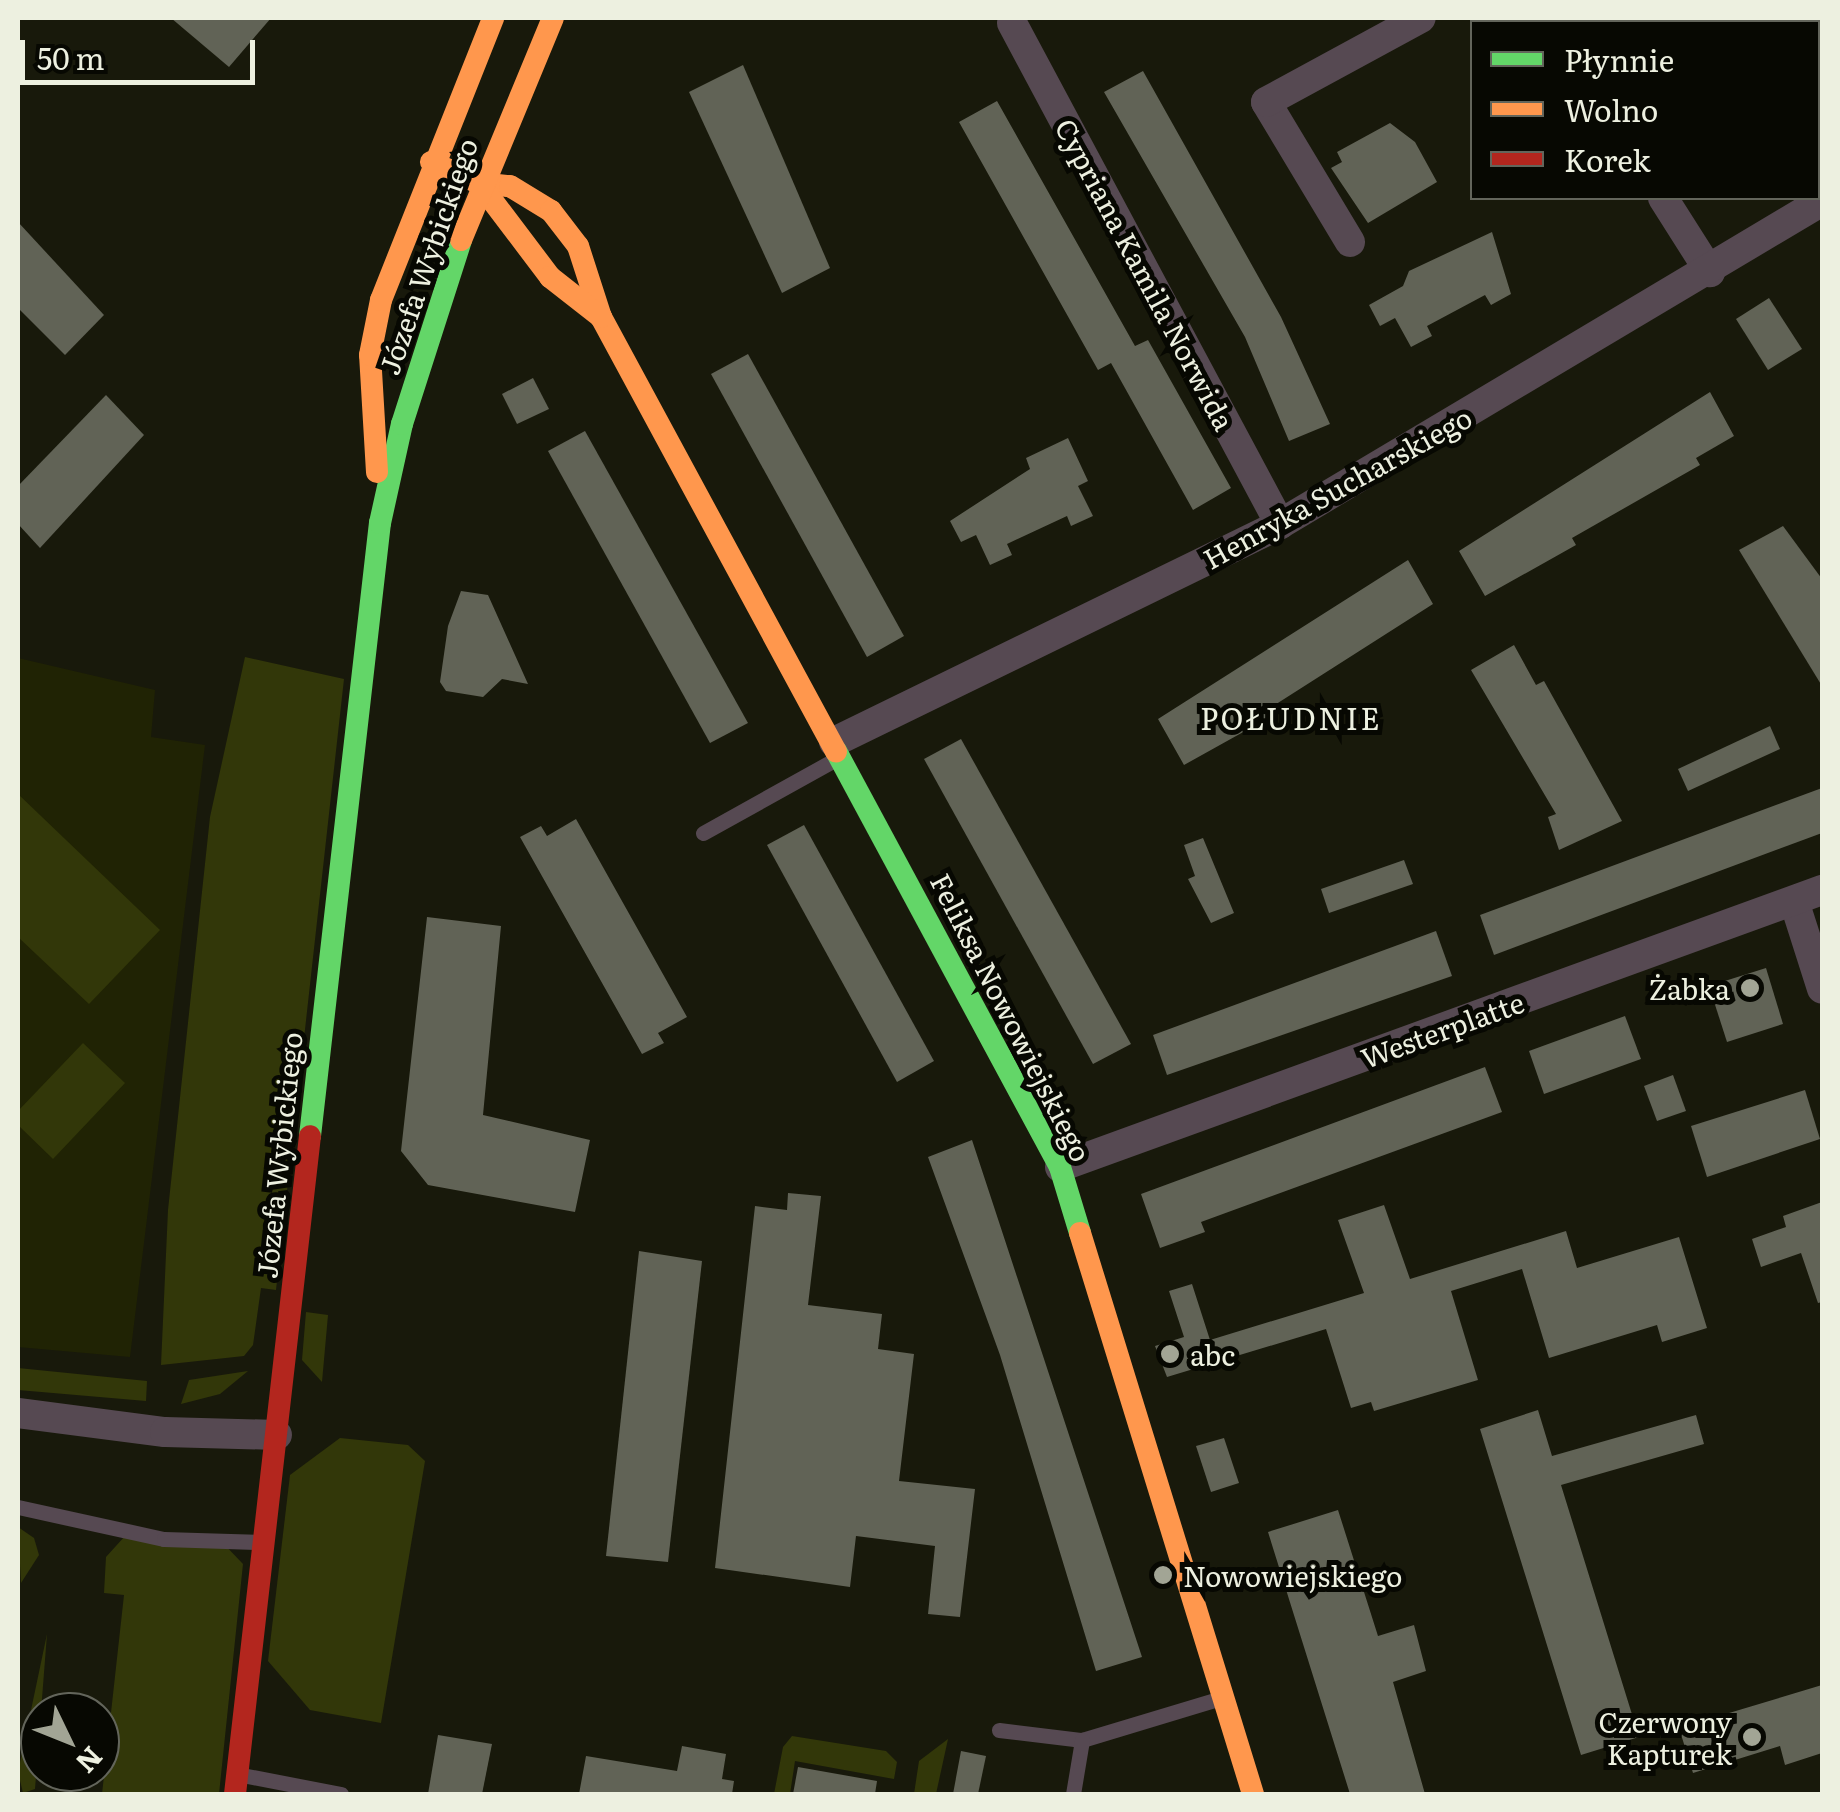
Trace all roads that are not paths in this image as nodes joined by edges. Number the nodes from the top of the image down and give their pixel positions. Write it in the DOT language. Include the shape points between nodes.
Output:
graph roads {
  1 [pos="493,18"];
  2 [pos="553,18"];
  3 [pos="1421,18"];
  4 [pos="1012,23"];
  5 [pos="432,162"];
  6 [pos="478,183"];
  7 [pos="1664,200"];
  8 [pos="1822,201"];
  9 [pos="1350,242"];
  10 [pos="1710,272"];
  11 [pos="601,317"];
  12 [pos="380,522"];
  13 [pos="1280,524"];
  14 [pos="838,749"];
  15 [pos="703,833"];
  16 [pos="1808,895"];
  17 [pos="1822,989"];
  18 [pos="1060,1167"];
  19 [pos="18,1412"];
  20 [pos="277,1435"];
  21 [pos="18,1507"];
  22 [pos="265,1542"];
  23 [pos="1221,1698"];
  24 [pos="999,1730"];
  25 [pos="1082,1740"];
  26 [pos="237,1785"];
  27 [pos="341,1794"];
  28 [pos="1074,1794"];
  29 [pos="1253,1794"];
  1 -- 5 [label="street, Józefa Wybickiego"];
  2 -- 6 [label="street, Józefa Wybickiego"];
  3 -- 9 [label="street" via="1266,102"];
  4 -- 13 [label="street, Cypriana Kamila Norwida"];
  5 -- 6 [label="street, Feliksa Nowowiejskiego"];
  5 -- 12 [label="street, Józefa Wybickiego" via="380,300 370,356"];
  6 -- 11 [label="street, Feliksa Nowowiejskiego" via="550,277"];
  6 -- 11 [label="street, Feliksa Nowowiejskiego" via="510,186 551,211 578,246"];
  6 -- 12 [label="street, Józefa Wybickiego" via="402,424"];
  7 -- 10 [label="street"];
  8 -- 10 [label="street, Henryka Sucharskiego"];
  10 -- 13 [label="street, Henryka Sucharskiego"];
  11 -- 14 [label="street, Feliksa Nowowiejskiego"];
  12 -- 20 [label="street, Józefa Wybickiego"];
  13 -- 14 [label="street, Henryka Sucharskiego"];
  14 -- 15 [label="lane"];
  14 -- 18 [label="street, Feliksa Nowowiejskiego"];
  16 -- 17 [label="street"];
  16 -- 18 [label="street, Westerplatte"];
  18 -- 23 [label="street, Feliksa Nowowiejskiego"];
  19 -- 20 [label="street" via="165,1432"];
  20 -- 22 [label="street, Józefa Wybickiego"];
  21 -- 22 [label="lane" via="164,1539"];
  22 -- 26 [label="street, Józefa Wybickiego"];
  23 -- 25 [label="lane"];
  23 -- 29 [label="street, Feliksa Nowowiejskiego"];
  24 -- 25 [label="lane"];
  25 -- 28 [label="lane"];
  26 -- 27 [label="lane"];
}
